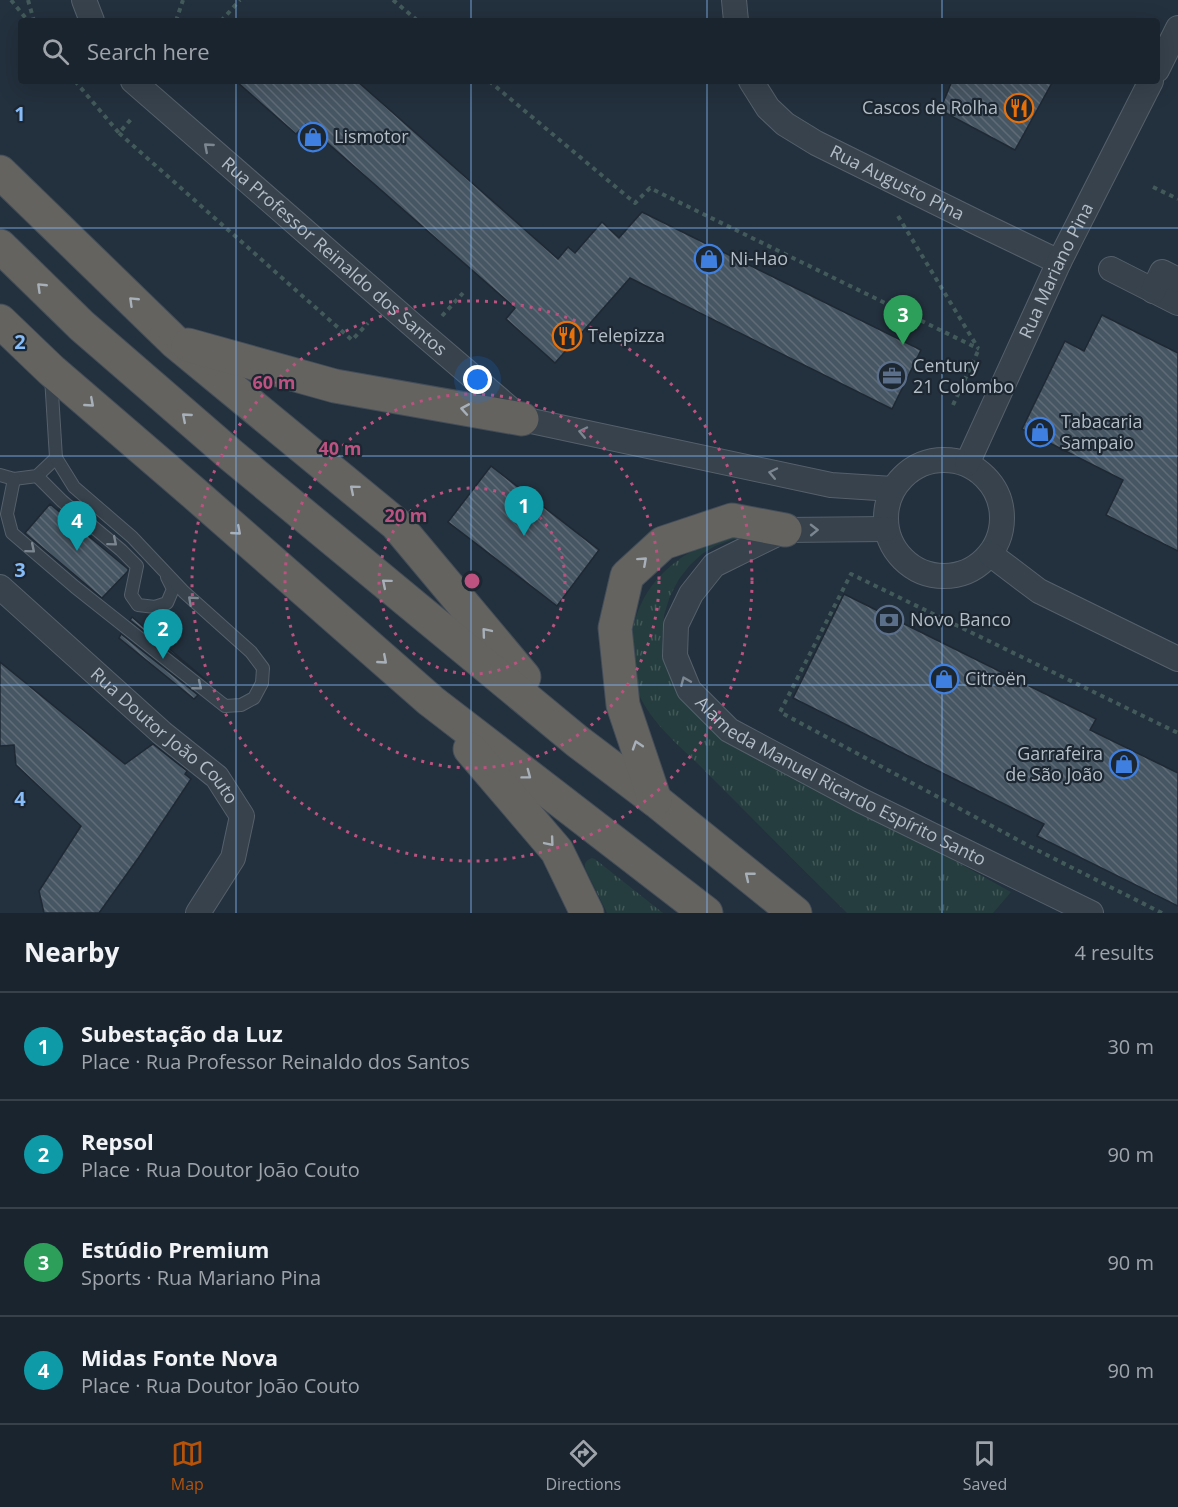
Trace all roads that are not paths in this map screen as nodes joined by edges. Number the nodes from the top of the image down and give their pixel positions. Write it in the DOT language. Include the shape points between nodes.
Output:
graph roads {
  1 [pos="84,0"];
  2 [pos="734,0"];
  3 [pos="91,18"];
  4 [pos="736,18"];
  5 [pos="1178,28"];
  6 [pos="1160,64"];
  7 [pos="137,84"];
  8 [pos="752,84"];
  9 [pos="1149,84"];
  10 [pos="0,172"];
  11 [pos="0,246"];
  12 [pos="1059,262"];
  13 [pos="1111,270"];
  14 [pos="1178,280"];
  15 [pos="1153,291"];
  16 [pos="1178,303"];
  17 [pos="0,321"];
  18 [pos="175,342"];
  19 [pos="51,370"];
  20 [pos="522,419"];
  21 [pos="56,458"];
  22 [pos="967,464"];
  23 [pos="0,475"];
  24 [pos="37,477"];
  25 [pos="14,479"];
  26 [pos="893,489"];
  27 [pos="886,529"];
  28 [pos="785,530"];
  29 [pos="990,554"];
  30 [pos="165,572"];
  31 [pos="0,587"];
  32 [pos="1178,658"];
  33 [pos="430,701"];
  34 [pos="577,741"];
  35 [pos="655,800"];
  36 [pos="198,913"];
  37 [pos="587,913"];
  38 [pos="706,913"];
  39 [pos="795,913"];
  40 [pos="1091,913"];
  1 -- 3 [label="street"];
  2 -- 4 [label="street"];
  5 -- 6 [label="street"];
  20 -- 7 [label="street, Rua Professor Reinaldo dos Santos, one-way"];
  8 -- 12 [label="street, Rua Augusto Pina" via="768,108 785,124 816,143"];
  9 -- 12 [label="street, Rua Mariano Pina"];
  18 -- 10 [label="highway, one-way"];
  34 -- 11 [label="highway, one-way" via="231,455 82,326"];
  12 -- 22 [label="street, Rua Mariano Pina"];
  13 -- 15 [label="street"];
  14 -- 15 [label="street" via="1162,272"];
  15 -- 16 [label="street"];
  17 -- 19 [label="highway"];
  20 -- 18 [label="highway, one-way" via="335,386"];
  34 -- 18 [label="highway, one-way" via="396,524"];
  19 -- 21 [label="lane"];
  19 -- 33 [label="highway, one-way"];
  26 -- 20 [label="street, Rua Professor Reinaldo dos Santos, one-way" via="831,485"];
  21 -- 24 [label="lane"];
  21 -- 30 [label="lane" via="74,487 132,537"];
  22 -- 26 [label="street" via="946,459 925,462 907,472"];
  22 -- 29 [label="street" via="988,480 1000,503 1001,530"];
  23 -- 25 [label="lane"];
  24 -- 25 [label="lane"];
  24 -- 30 [label="lane, one-way" via="137,566 131,595 138,605 155,607 167,603 173,590"];
  25 -- 30 [label="lane, one-way" via="8,514 12,534 225,706 240,705 254,698 262,683 262,668 251,652"];
  26 -- 27 [label="street" via="886,508"];
  28 -- 27 [label="street, Alameda Manuel Ricardo Espírito Santo, one-way"];
  27 -- 29 [label="street" via="897,553 917,570 943,577 969,571"];
  35 -- 28 [label="highway, one-way" via="623,705 615,628 627,576 663,543 732,520"];
  40 -- 28 [label="street, Alameda Manuel Ricardo Espírito Santo, one-way" via="860,800 729,730 689,690 675,656 676,625 691,594 714,565"];
  29 -- 32 [label="street" via="1039,591"];
  31 -- 36 [label="street, Rua Doutor João Couto" via="162,733 217,777 242,816 233,858"];
  33 -- 37 [label="highway, one-way" via="557,851"];
  33 -- 38 [label="highway, one-way"];
  34 -- 35 [label="highway"];
  39 -- 35 [label="highway, one-way"];
}
